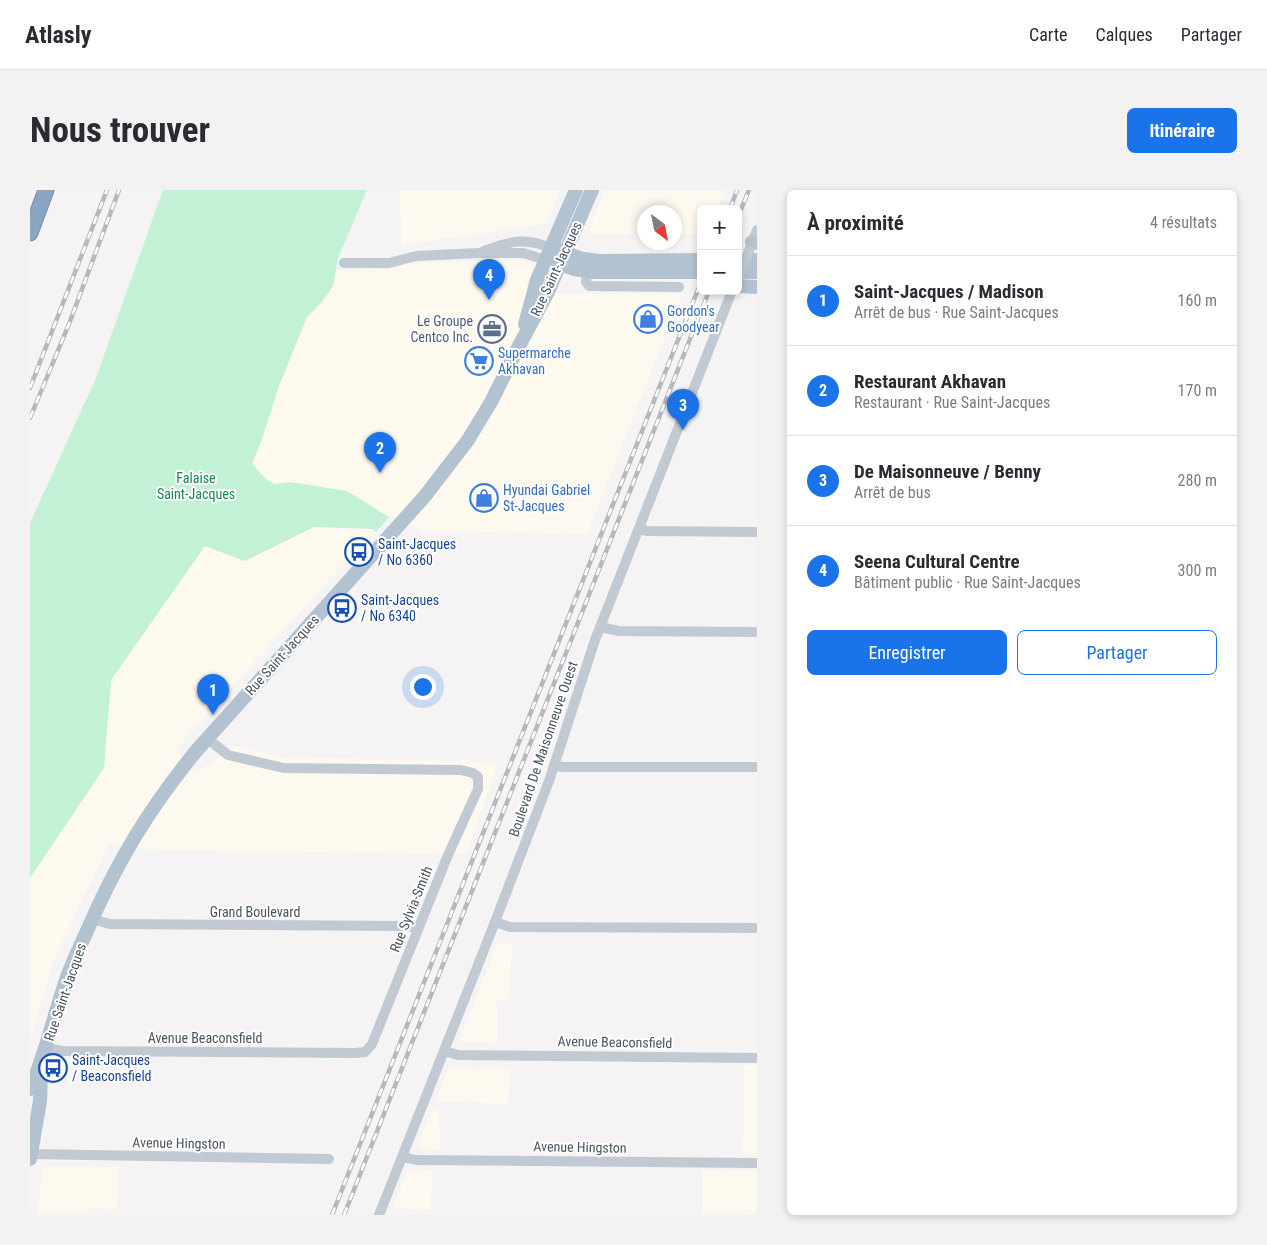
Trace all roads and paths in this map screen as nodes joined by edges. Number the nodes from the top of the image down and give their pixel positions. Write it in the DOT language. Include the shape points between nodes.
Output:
graph roads {
  1 [pos="46,190"];
  2 [pos="576,190"];
  3 [pos="592,190"];
  4 [pos="30,233"];
  5 [pos="549,254"];
  6 [pos="562,258"];
  7 [pos="344,263"];
  8 [pos="697,266"];
  9 [pos="586,271"];
  10 [pos="742,286"];
  11 [pos="679,287"];
  12 [pos="757,287"];
  13 [pos="730,295"];
  14 [pos="518,346"];
  15 [pos="639,528"];
  16 [pos="757,532"];
  17 [pos="600,627"];
  18 [pos="757,632"];
  19 [pos="208,739"];
  20 [pos="554,766"];
  21 [pos="757,767"];
  22 [pos="92,919"];
  23 [pos="495,922"];
  24 [pos="418,928"];
  25 [pos="757,928"];
  26 [pos="45,1048"];
  27 [pos="444,1051"];
  28 [pos="365,1052"];
  29 [pos="757,1058"];
  30 [pos="41,1064"];
  31 [pos="30,1089"];
  32 [pos="30,1154"];
  33 [pos="403,1156"];
  34 [pos="30,1159"];
  35 [pos="329,1159"];
  36 [pos="757,1163"];
  37 [pos="379,1215"];
  1 -- 4 [label="highway"];
  2 -- 5 [label="main road, Rue Saint-Jacques"];
  3 -- 6 [label="main road, Rue Saint-Jacques"];
  5 -- 6 [label="main road"];
  5 -- 7 [label="street" via="479,253 416,256 389,263"];
  5 -- 14 [label="main road, Rue Saint-Jacques" via="534,288"];
  6 -- 8 [label="main road"];
  6 -- 9 [label="main road"];
  6 -- 14 [label="main road, Rue Saint-Jacques" via="548,292"];
  8 -- 9 [label="main road"];
  9 -- 11 [label="street" via="589,286"];
  10 -- 12 [label="main road"];
  13 -- 15 [label="street, Boulevard De Maisonneuve Ouest"];
  14 -- 19 [label="main road, Rue Saint-Jacques" via="484,415 442,476"];
  15 -- 16 [label="street" via="648,531"];
  15 -- 17 [label="street, Boulevard De Maisonneuve Ouest"];
  17 -- 18 [label="street" via="619,631"];
  17 -- 20 [label="street, Boulevard De Maisonneuve Ouest"];
  19 -- 22 [label="main road, Rue Saint-Jacques" via="168,786 139,829 111,877"];
  19 -- 24 [label="street, Rue Sylvia-Smith" via="228,755 284,768 461,770 476,775 478,789"];
  20 -- 21 [label="street"];
  20 -- 23 [label="street, Boulevard De Maisonneuve Ouest"];
  22 -- 24 [label="street, Grand Boulevard" via="110,924"];
  22 -- 26 [label="main road, Rue Saint-Jacques" via="68,975"];
  23 -- 25 [label="street" via="510,927"];
  23 -- 27 [label="street, Boulevard De Maisonneuve Ouest"];
  24 -- 28 [label="street, Rue Sylvia-Smith" via="372,1044"];
  26 -- 28 [label="street, Avenue Beaconsfield" via="62,1051"];
  26 -- 30 [label="main road, Rue Saint-Jacques"];
  27 -- 29 [label="street, Avenue Beaconsfield" via="458,1055"];
  27 -- 33 [label="street, Boulevard De Maisonneuve Ouest"];
  30 -- 31 [label="main road, Rue Saint-Jacques"];
  30 -- 32 [label="main road, Rue Saint-Jacques" via="40,1101"];
  32 -- 34 [label="main road, Rue Saint-Jacques"];
  32 -- 35 [label="street, Avenue Hingston"];
  33 -- 36 [label="street, Avenue Hingston" via="416,1160"];
  33 -- 37 [label="street, Boulevard De Maisonneuve Ouest"];
}
